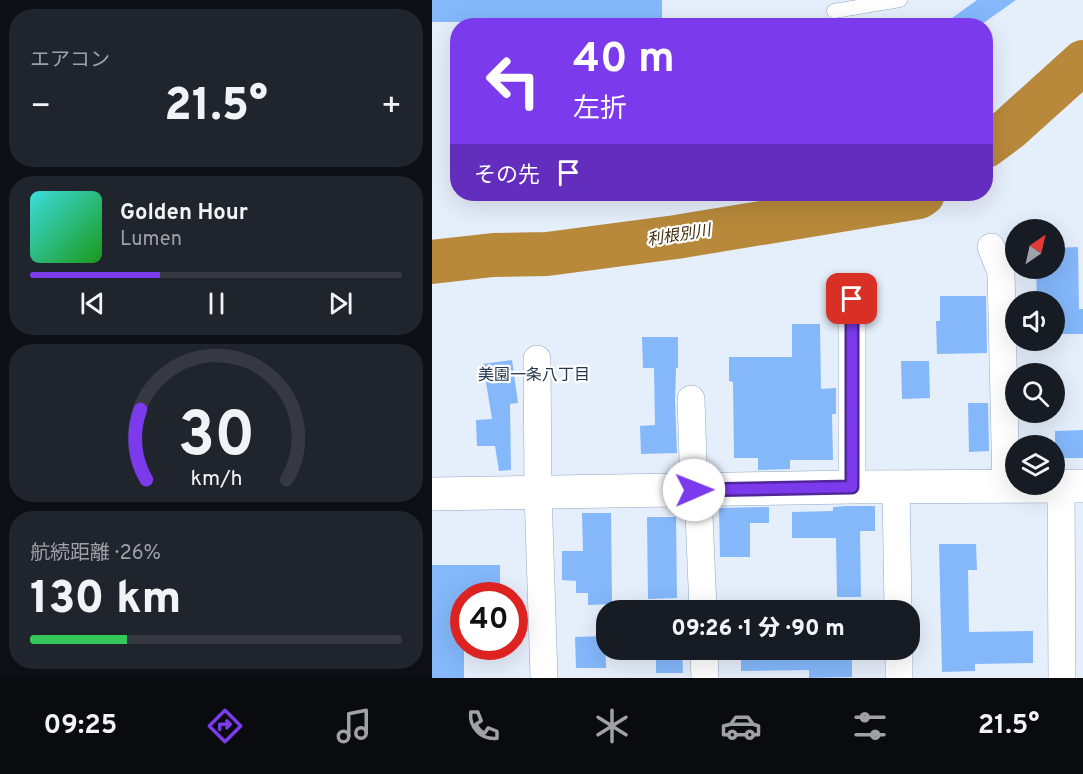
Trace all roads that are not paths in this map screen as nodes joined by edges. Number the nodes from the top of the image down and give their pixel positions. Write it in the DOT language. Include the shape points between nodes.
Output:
graph roads {
  1 [pos="900,0"];
  2 [pos="834,11"];
  3 [pos="991,247"];
  4 [pos="852,299"];
  5 [pos="537,359"];
  6 [pos="691,399"];
  7 [pos="1005,443"];
  8 [pos="1005,486"];
  9 [pos="1072,486"];
  10 [pos="852,487"];
  11 [pos="896,487"];
  12 [pos="696,490"];
  13 [pos="538,492"];
  14 [pos="432,494"];
  15 [pos="702,600"];
  16 [pos="898,600"];
  17 [pos="704,660"];
  18 [pos="898,660"];
  19 [pos="544,678"];
  20 [pos="705,678"];
  21 [pos="899,678"];
  22 [pos="1062,678"];
  1 -- 2 [label="lane"];
  3 -- 7 [label="street" via="1001,272"];
  4 -- 10 [label="street"];
  5 -- 13 [label="street"];
  6 -- 12 [label="street"];
  8 -- 11 [label="street"];
  9 -- 22 [label="street"];
  10 -- 11 [label="street"];
  10 -- 12 [label="street"];
  11 -- 16 [label="street"];
  12 -- 13 [label="street"];
  12 -- 15 [label="street"];
  13 -- 14 [label="street"];
  13 -- 19 [label="street"];
  17 -- 20 [label="street"];
  18 -- 21 [label="street"];
}
